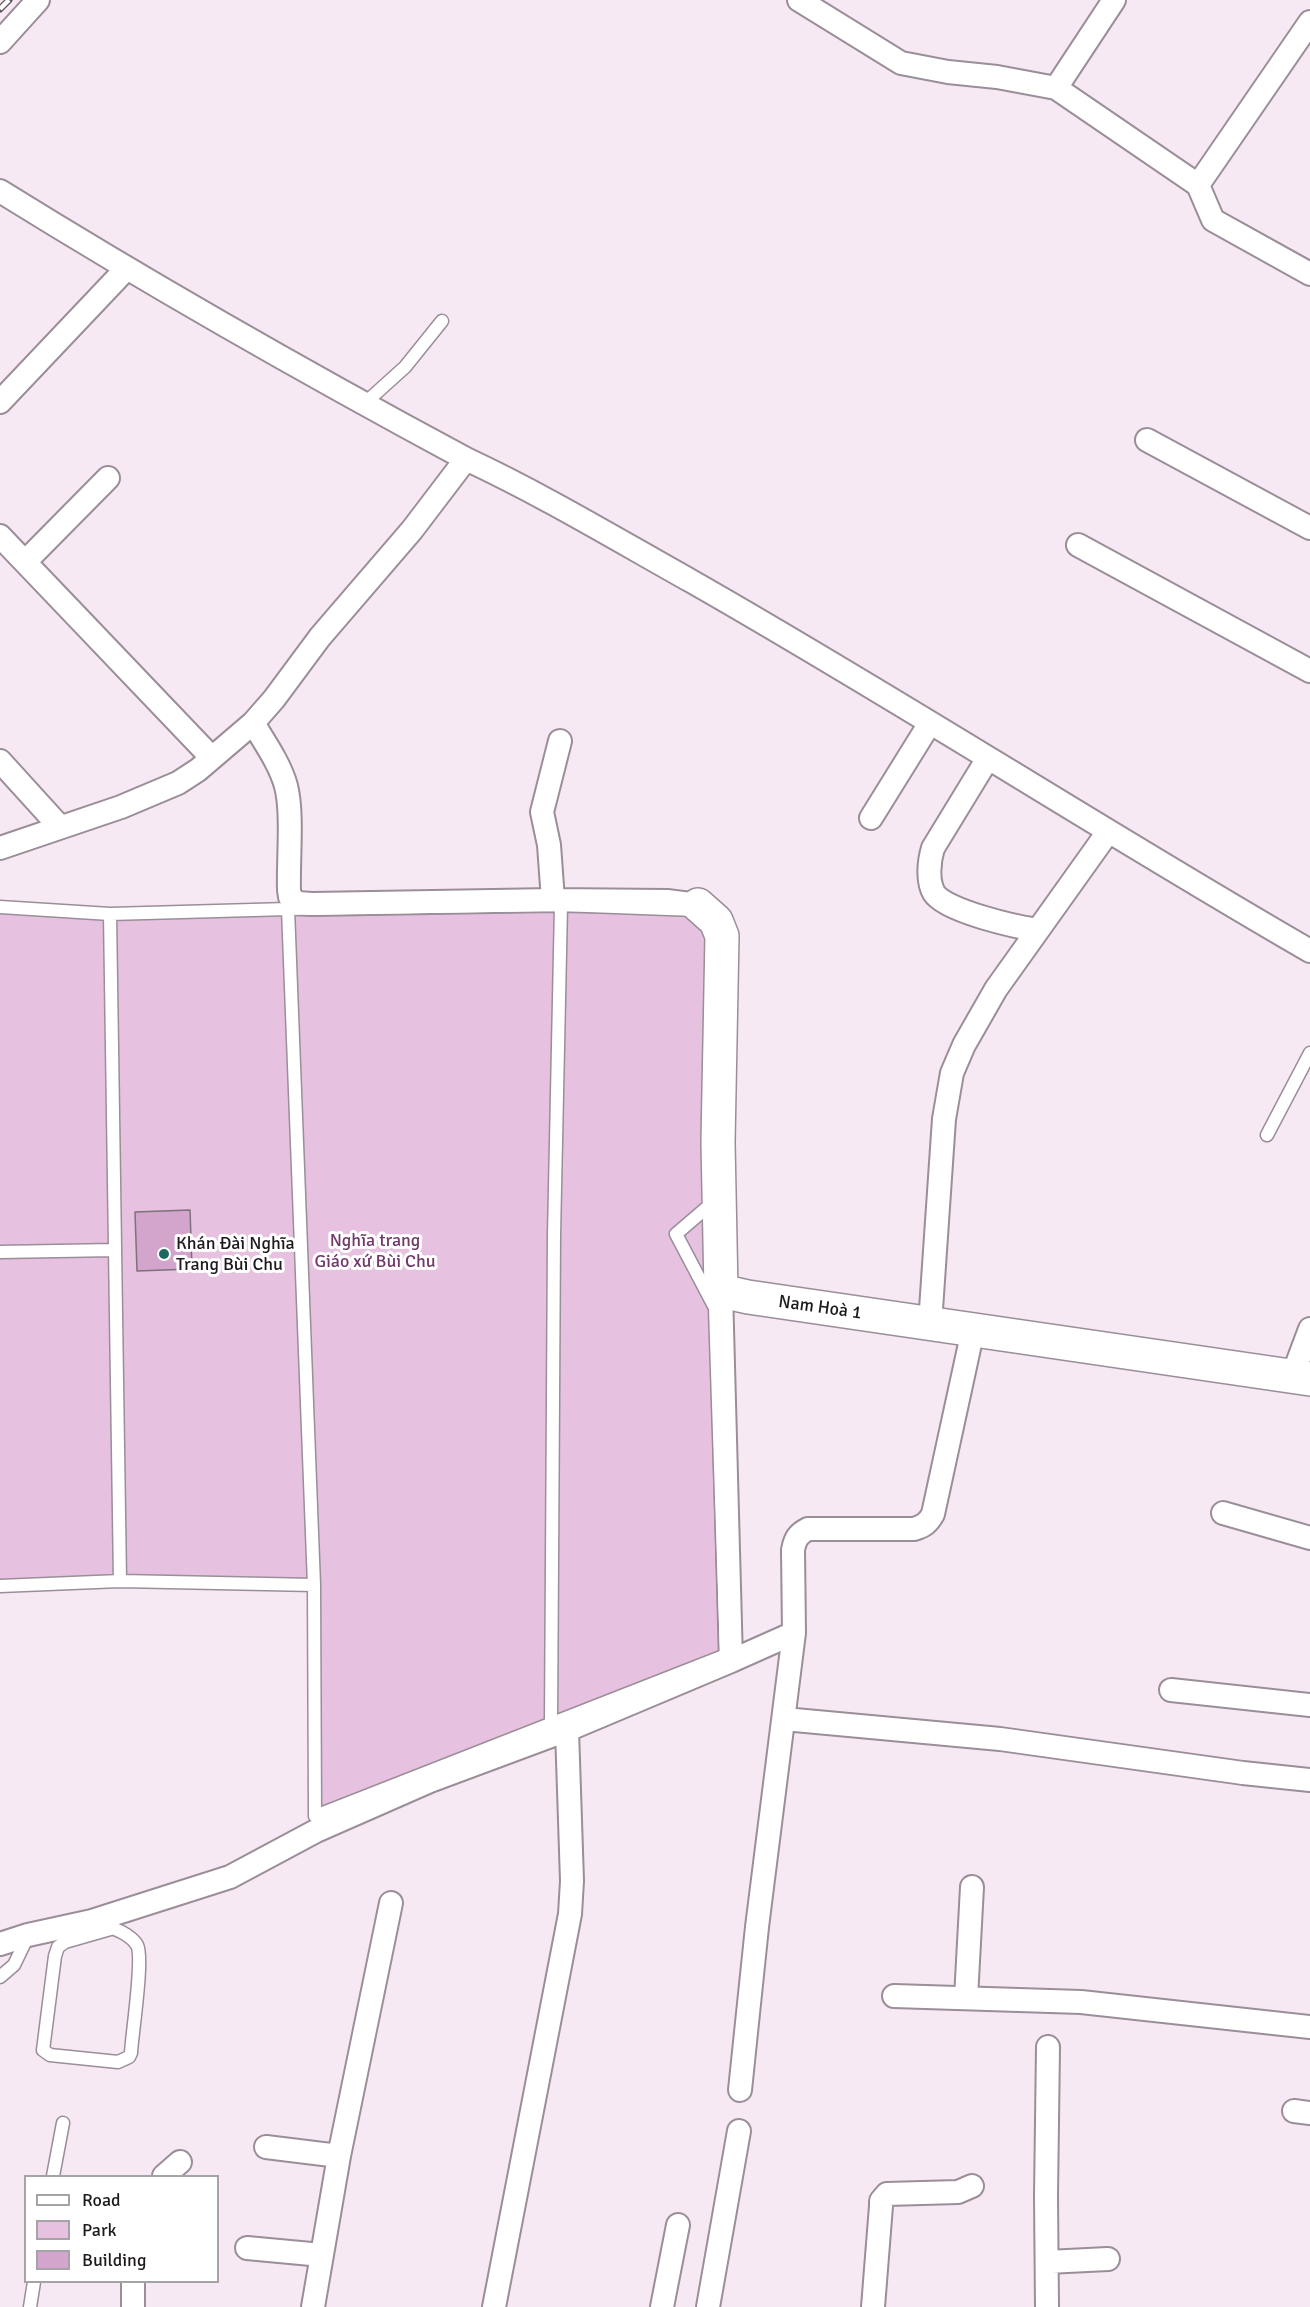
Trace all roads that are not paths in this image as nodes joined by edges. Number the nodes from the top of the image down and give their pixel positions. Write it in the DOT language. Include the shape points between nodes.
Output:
graph roads {
  1 [pos="38,0"];
  2 [pos="799,0"];
  3 [pos="1114,0"];
  4 [pos="1310,22"];
  5 [pos="0,42"];
  6 [pos="1056,88"];
  7 [pos="1198,185"];
  8 [pos="0,191"];
  9 [pos="126,269"];
  10 [pos="1310,274"];
  11 [pos="442,321"];
  12 [pos="0,402"];
  13 [pos="364,404"];
  14 [pos="1147,440"];
  15 [pos="466,459"];
  16 [pos="108,478"];
  17 [pos="1310,528"];
  18 [pos="0,536"];
  19 [pos="1078,545"];
  20 [pos="25,562"];
  21 [pos="1310,671"];
  22 [pos="253,723"];
  23 [pos="930,723"];
  24 [pos="560,741"];
  25 [pos="212,758"];
  26 [pos="988,758"];
  27 [pos="0,761"];
  28 [pos="871,818"];
  29 [pos="60,827"];
  30 [pos="1108,832"];
  31 [pos="0,848"];
  32 [pos="557,903"];
  33 [pos="698,905"];
  34 [pos="0,907"];
  35 [pos="288,909"];
  36 [pos="110,915"];
  37 [pos="1038,930"];
  38 [pos="1310,951"];
  39 [pos="1310,1053"];
  40 [pos="1266,1135"];
  41 [pos="115,1250"];
  42 [pos="0,1252"];
  43 [pos="721,1291"];
  44 [pos="930,1324"];
  45 [pos="1310,1329"];
  46 [pos="973,1330"];
  47 [pos="1301,1378"];
  48 [pos="1223,1513"];
  49 [pos="1310,1538"];
  50 [pos="120,1581"];
  51 [pos="314,1585"];
  52 [pos="0,1586"];
  53 [pos="794,1633"];
  54 [pos="731,1661"];
  55 [pos="1172,1690"];
  56 [pos="1310,1705"];
  57 [pos="784,1719"];
  58 [pos="559,1727"];
  59 [pos="1310,1780"];
  60 [pos="972,1887"];
  61 [pos="391,1904"];
  62 [pos="92,1921"];
  63 [pos="114,1928"];
  64 [pos="28,1935"];
  65 [pos="0,1944"];
  66 [pos="0,1977"];
  67 [pos="894,1996"];
  68 [pos="966,1998"];
  69 [pos="1310,2027"];
  70 [pos="1048,2047"];
  71 [pos="740,2091"];
  72 [pos="63,2123"];
  73 [pos="739,2131"];
  74 [pos="266,2147"];
  75 [pos="339,2156"];
  76 [pos="53,2175"];
  77 [pos="972,2186"];
  78 [pos="678,2225"];
  79 [pos="247,2248"];
  80 [pos="322,2255"];
  81 [pos="1108,2259"];
  82 [pos="1047,2262"];
  83 [pos="34,2283"];
  84 [pos="133,2283"];
  85 [pos="30,2307"];
  86 [pos="133,2307"];
  87 [pos="314,2307"];
  88 [pos="494,2307"];
  89 [pos="662,2307"];
  90 [pos="708,2307"];
  91 [pos="873,2307"];
  92 [pos="1047,2307"];
  1 -- 5 [label="street"];
  2 -- 6 [label="street" via="901,63"];
  3 -- 6 [label="street"];
  4 -- 7 [label="street"];
  6 -- 7 [label="street"];
  7 -- 10 [label="street" via="1213,220"];
  8 -- 9 [label="street"];
  9 -- 12 [label="street"];
  9 -- 13 [label="street"];
  11 -- 13 [label="lane" via="405,367"];
  13 -- 15 [label="street"];
  14 -- 17 [label="street"];
  15 -- 22 [label="street"];
  15 -- 23 [label="street" via="530,490 783,633"];
  16 -- 20 [label="street"];
  18 -- 20 [label="street"];
  19 -- 21 [label="street"];
  20 -- 25 [label="street"];
  22 -- 25 [label="street"];
  22 -- 32 [label="street" via="286,784 289,890 293,901"];
  23 -- 26 [label="street"];
  23 -- 28 [label="street"];
  24 -- 32 [label="street" via="542,812"];
  25 -- 29 [label="street" via="178,783"];
  26 -- 30 [label="street"];
  26 -- 37 [label="street" via="933,848 932,888 936,896 957,908"];
  27 -- 29 [label="street"];
  29 -- 31 [label="street"];
  30 -- 37 [label="street"];
  30 -- 38 [label="street"];
  32 -- 33 [label="street" via="667,901"];
  32 -- 35 [label="lane"];
  32 -- 58 [label="lane" via="554,1235"];
  32 -- 58 [label="lane" via="695,910 706,917 718,937 711,1204 676,1234 715,1308 726,1655"];
  33 -- 43 [label="street" via="716,921 722,936 718,1142"];
  34 -- 36 [label="lane"];
  35 -- 36 [label="lane"];
  35 -- 51 [label="lane"];
  36 -- 41 [label="lane"];
  37 -- 44 [label="street" via="996,989 952,1073 944,1119"];
  39 -- 40 [label="lane"];
  41 -- 42 [label="lane"];
  41 -- 50 [label="lane"];
  43 -- 44 [label="street, Nam Hoà 1"];
  43 -- 54 [label="street"];
  44 -- 46 [label="street, Nam Hoà 1"];
  45 -- 47 [label="street"];
  46 -- 47 [label="street, Nam Hoà 1"];
  46 -- 53 [label="street" via="933,1514 924,1526 914,1529 800,1533 793,1550"];
  48 -- 49 [label="street"];
  50 -- 51 [label="lane"];
  50 -- 52 [label="lane"];
  51 -- 58 [label="lane" via="315,1816"];
  53 -- 54 [label="street"];
  53 -- 57 [label="street"];
  54 -- 58 [label="street"];
  55 -- 56 [label="street"];
  57 -- 59 [label="street" via="1000,1739"];
  57 -- 71 [label="street"];
  58 -- 62 [label="street" via="316,1831 230,1877"];
  58 -- 88 [label="street" via="572,1881 570,1914"];
  60 -- 68 [label="street"];
  61 -- 75 [label="street"];
  62 -- 63 [label="lane"];
  62 -- 64 [label="street"];
  63 -- 63 [label="lane" via="131,1938 140,1953 129,2057 118,2062 46,2053 43,2050 58,1947"];
  64 -- 65 [label="street"];
  64 -- 66 [label="lane" via="14,1965"];
  67 -- 68 [label="street"];
  68 -- 69 [label="street" via="1081,2002"];
  70 -- 82 [label="street"];
  72 -- 76 [label="lane"];
  73 -- 90 [label="street"];
  74 -- 75 [label="street"];
  75 -- 80 [label="street"];
  77 -- 91 [label="street" via="957,2192 884,2197"];
  78 -- 89 [label="street"];
  79 -- 80 [label="street"];
  80 -- 87 [label="street"];
  81 -- 82 [label="street"];
  82 -- 92 [label="street"];
  83 -- 85 [label="lane"];
  84 -- 86 [label="street"];
}
